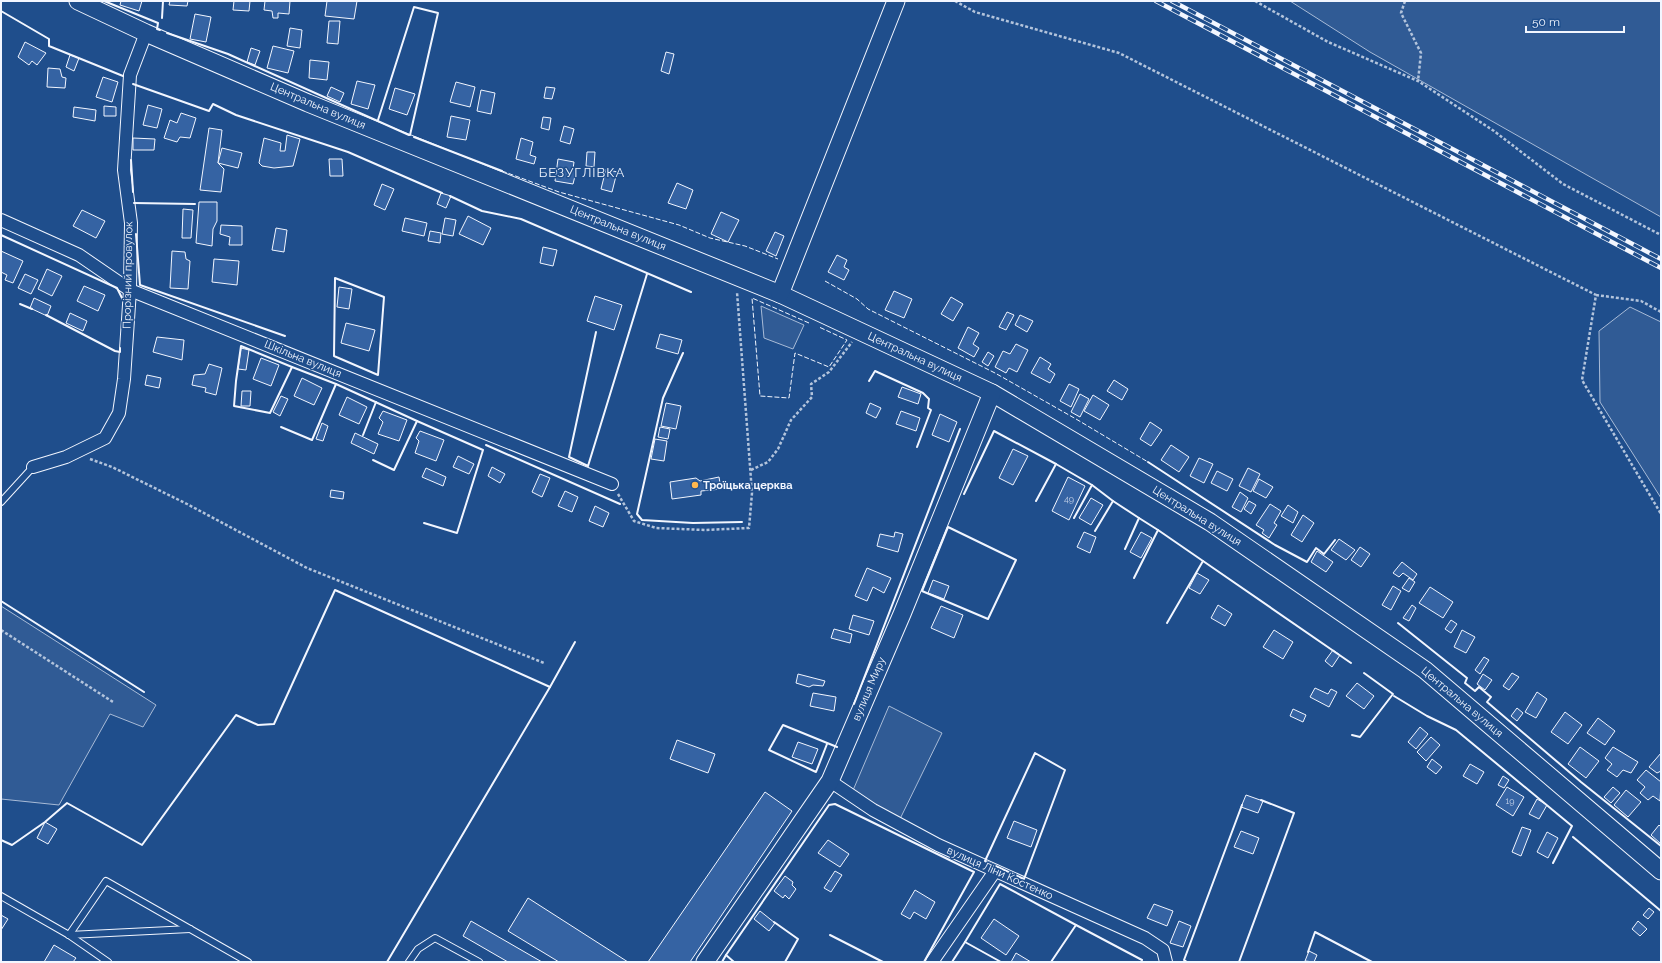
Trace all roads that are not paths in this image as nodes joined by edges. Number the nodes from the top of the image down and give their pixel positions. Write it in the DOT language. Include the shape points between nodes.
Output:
graph roads {
  1 [pos="78,1"];
  2 [pos="896,1"];
  3 [pos="146,33"];
  4 [pos="1,220"];
  5 [pos="130,290"];
  6 [pos="780,294"];
  7 [pos="992,393"];
  8 [pos="33,467"];
  9 [pos="612,484"];
  10 [pos="1,502"];
  11 [pos="830,781"];
  12 [pos="995,871"];
  13 [pos="1661,871"];
  14 [pos="1,896"];
  15 [pos="191,929"];
  16 [pos="69,935"];
  17 [pos="239,959"];
  18 [pos="108,962"];
  19 [pos="248,962"];
  20 [pos="409,962"];
  21 [pos="479,962"];
  22 [pos="705,962"];
  23 [pos="932,962"];
  24 [pos="1166,962"];
  1 -- 3 [label="street, Центральна вулиця"];
  2 -- 6 [label="street"];
  3 -- 5 [label="street, Прорізний провулок" via="130,75 124,170 131,223"];
  3 -- 6 [label="street, Центральна вулиця" via="322,108"];
  4 -- 5 [label="street, Шкільна вулиця" via="79,256"];
  5 -- 8 [label="street, Прорізний провулок" via="124,380 119,413 105,438 75,453"];
  5 -- 9 [label="street, Шкільна вулиця"];
  6 -- 7 [label="street, Центральна вулиця"];
  7 -- 11 [label="street, вулиця Миру" via="902,614"];
  7 -- 13 [label="street, Центральна вулиця" via="1210,522 1425,670"];
  8 -- 10 [label="lane"];
  11 -- 12 [label="street, вулиця Ліни Костенко" via="873,810 938,845"];
  11 -- 22 [label="street, вулиця Миру"];
  12 -- 23 [label="street"];
  12 -- 24 [label="street, вулиця Ліни Костенко" via="1145,938 1163,950"];
  14 -- 16 [label="lane"];
  15 -- 16 [label="lane"];
  15 -- 16 [label="lane" via="106,881"];
  15 -- 17 [label="lane"];
  16 -- 18 [label="lane"];
  17 -- 19 [label="lane"];
  20 -- 21 [label="lane" via="418,949 435,938"];
}
